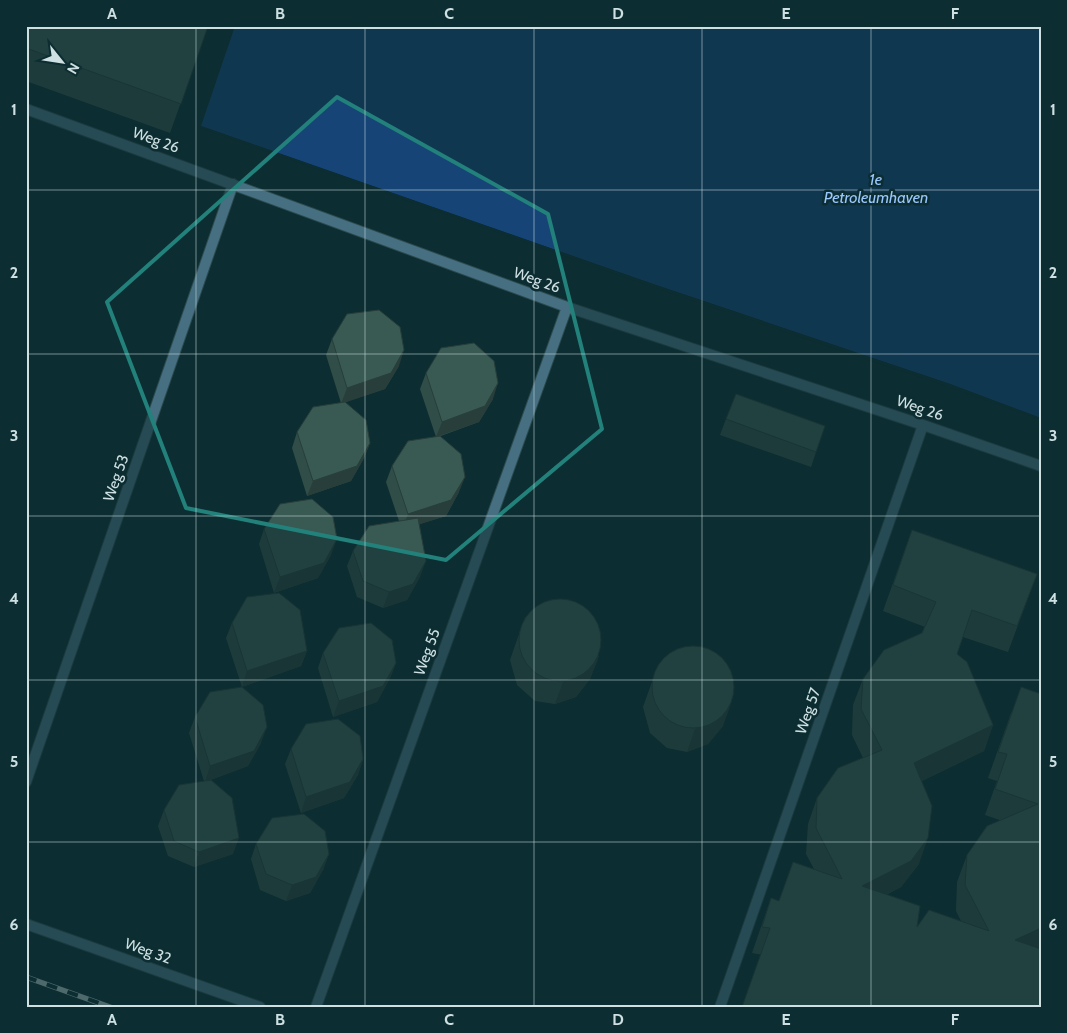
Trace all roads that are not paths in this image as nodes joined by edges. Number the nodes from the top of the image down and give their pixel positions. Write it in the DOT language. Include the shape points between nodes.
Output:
graph roads {
  1 [pos="26,109"];
  2 [pos="233,184"];
  3 [pos="567,307"];
  4 [pos="923,425"];
  5 [pos="1041,466"];
  6 [pos="26,782"];
  7 [pos="26,924"];
  8 [pos="260,1007"];
  9 [pos="316,1007"];
  10 [pos="720,1007"];
  1 -- 2 [label="lane, Weg 26"];
  2 -- 3 [label="lane, Weg 26"];
  2 -- 6 [label="lane, Weg 53"];
  3 -- 4 [label="lane, Weg 26"];
  3 -- 9 [label="lane, Weg 55"];
  4 -- 5 [label="lane, Weg 26"];
  4 -- 10 [label="lane, Weg 57"];
  7 -- 8 [label="lane, Weg 32"];
}
